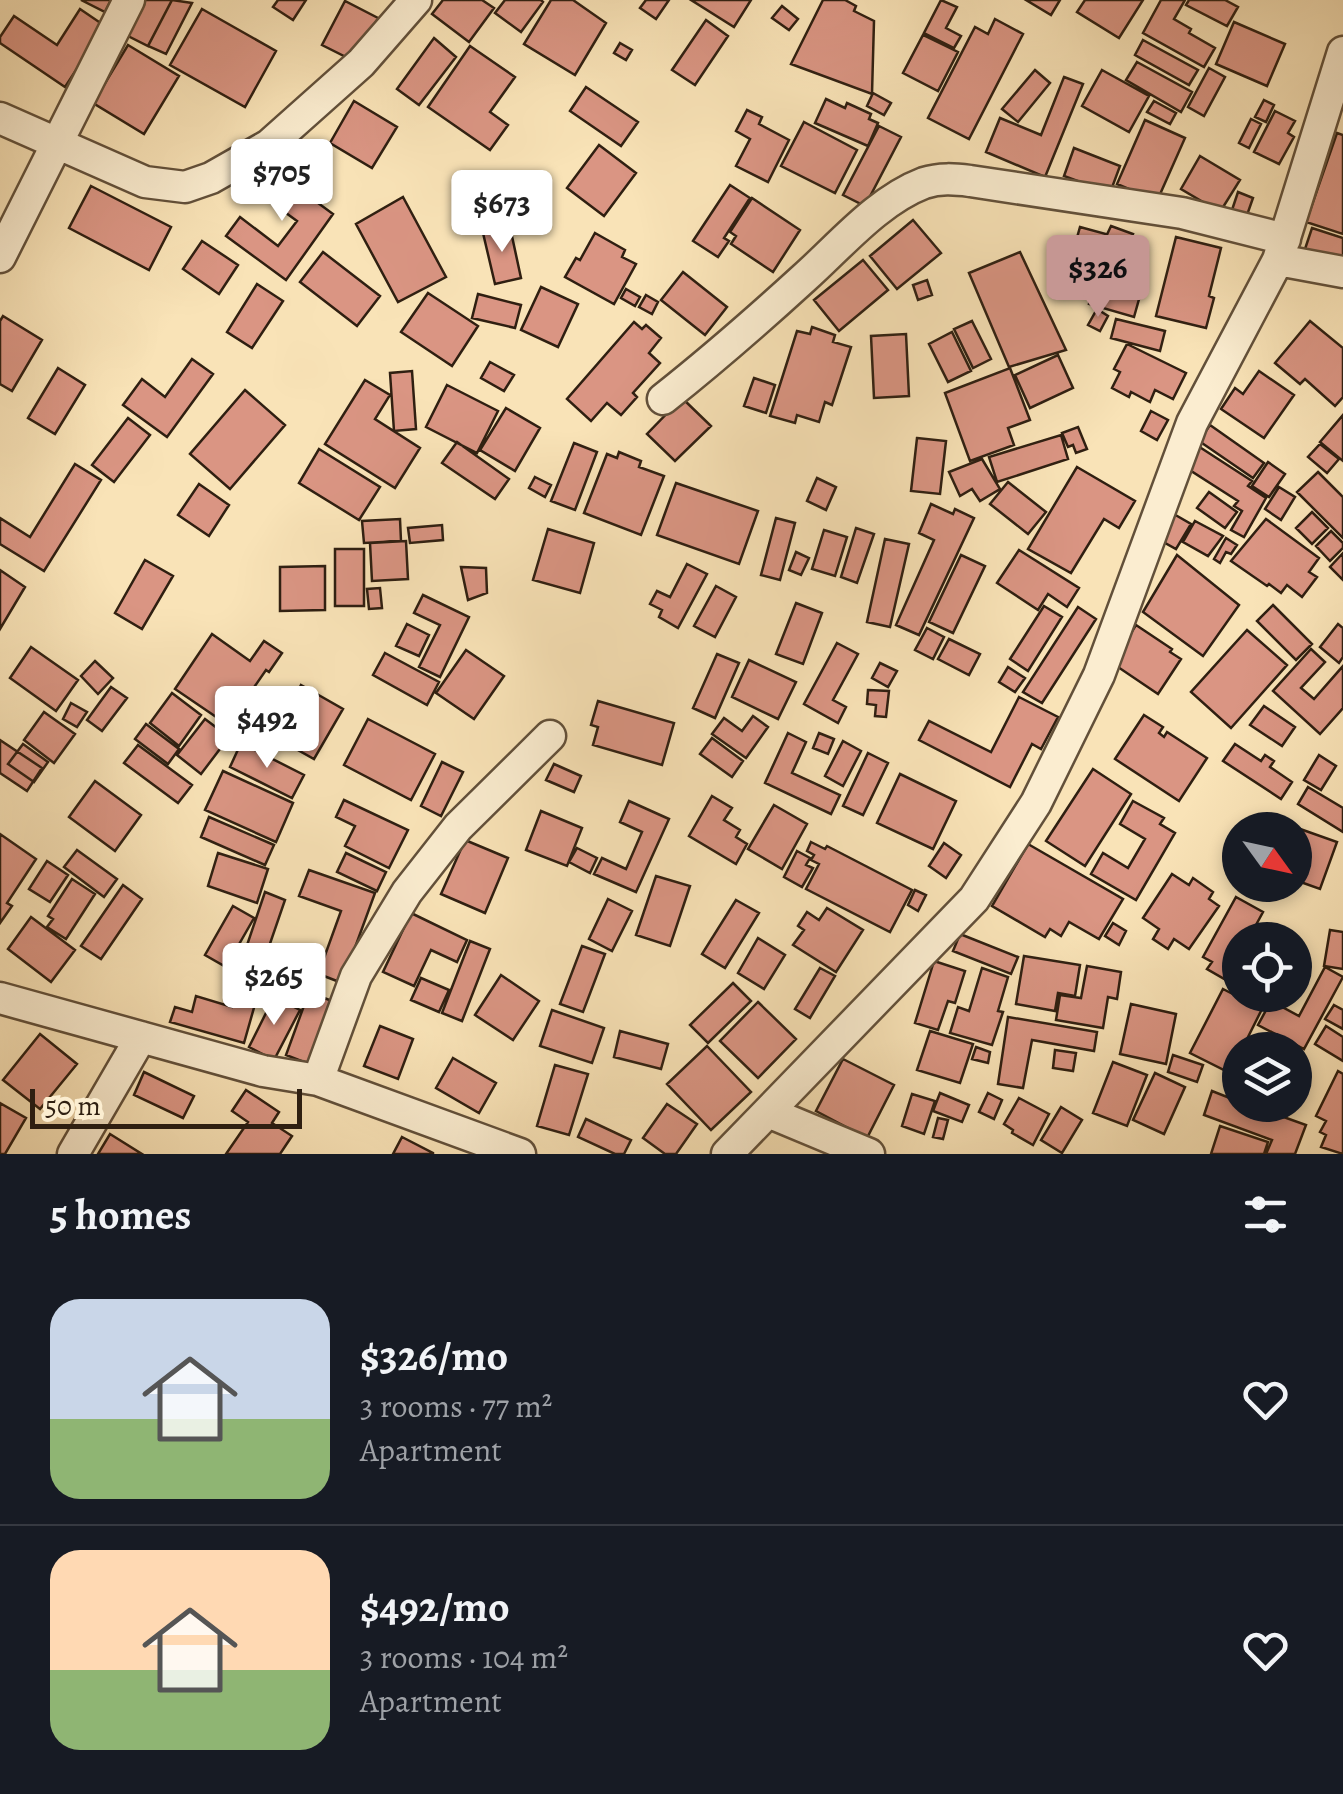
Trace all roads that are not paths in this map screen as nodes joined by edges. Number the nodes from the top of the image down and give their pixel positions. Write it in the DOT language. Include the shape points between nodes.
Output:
graph roads {
  1 [pos="129,0"];
  2 [pos="416,0"];
  3 [pos="1343,52"];
  4 [pos="0,118"];
  5 [pos="56,144"];
  6 [pos="1281,249"];
  7 [pos="1,252"];
  8 [pos="1343,272"];
  9 [pos="663,399"];
  10 [pos="550,736"];
  11 [pos="0,998"];
  12 [pos="141,1037"];
  13 [pos="318,1080"];
  14 [pos="768,1112"];
  15 [pos="73,1154"];
  16 [pos="520,1154"];
  17 [pos="727,1154"];
  18 [pos="869,1154"];
  1 -- 5 [label="street"];
  2 -- 5 [label="street" via="362,63 269,146 211,178 184,186 145,182"];
  3 -- 6 [label="street"];
  4 -- 5 [label="street"];
  5 -- 7 [label="street"];
  6 -- 8 [label="street"];
  6 -- 9 [label="street" via="1163,210 958,180 926,183 856,230"];
  6 -- 14 [label="street" via="1192,423 1099,675 1036,803 974,899"];
  10 -- 13 [label="street" via="458,828 407,892 356,976"];
  11 -- 12 [label="street"];
  12 -- 13 [label="street"];
  12 -- 15 [label="street"];
  13 -- 16 [label="street"];
  14 -- 17 [label="street"];
  14 -- 18 [label="street"];
}
